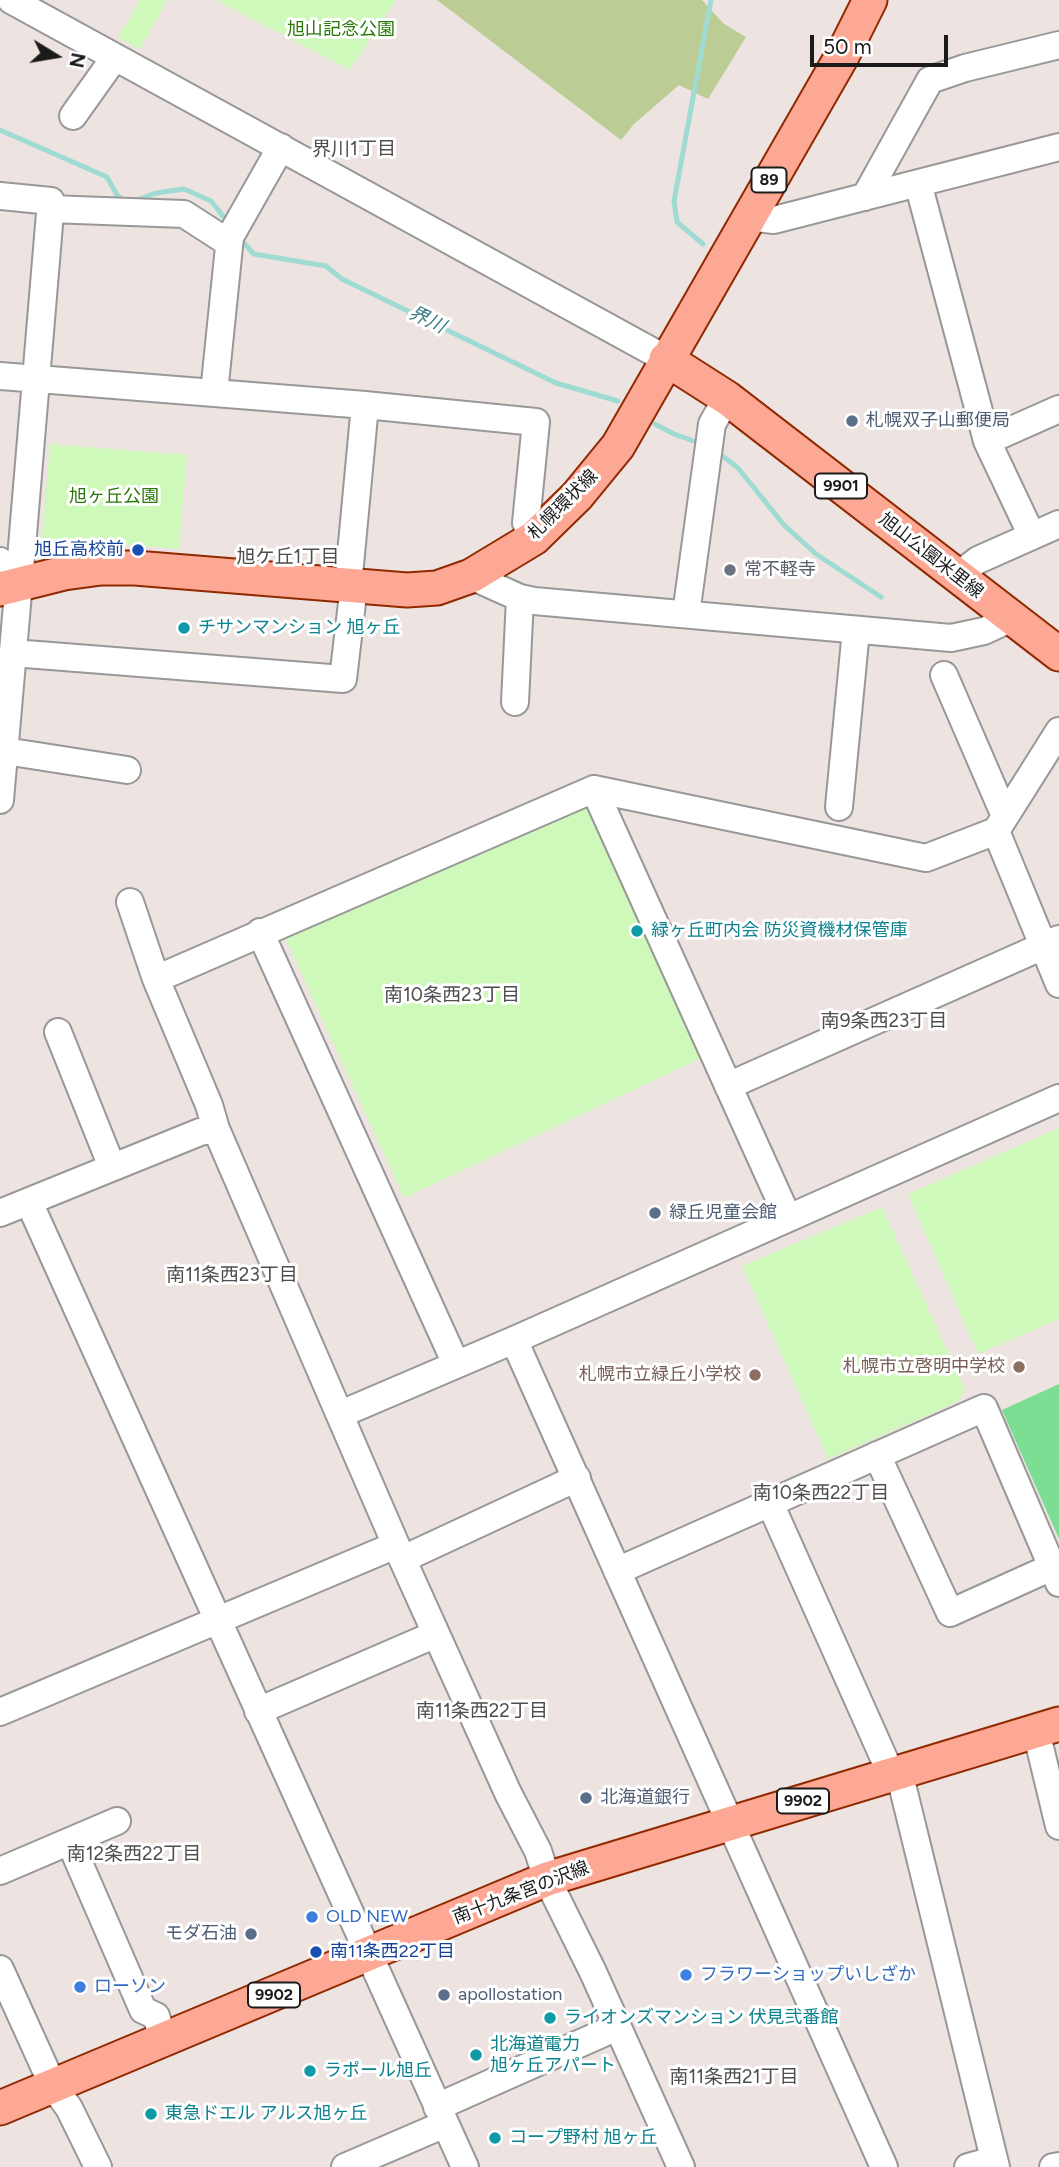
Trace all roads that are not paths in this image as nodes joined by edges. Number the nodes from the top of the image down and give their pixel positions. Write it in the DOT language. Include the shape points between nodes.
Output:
graph roads {
  1 [pos="12,0"];
  2 [pos="870,0"];
  3 [pos="1059,45"];
  4 [pos="115,57"];
  5 [pos="74,116"];
  6 [pos="1059,147"];
  7 [pos="281,148"];
  8 [pos="918,183"];
  9 [pos="0,196"];
  10 [pos="865,197"];
  11 [pos="50,209"];
  12 [pos="748,217"];
  13 [pos="229,243"];
  14 [pos="666,359"];
  15 [pos="0,376"];
  16 [pos="36,378"];
  17 [pos="214,393"];
  18 [pos="727,398"];
  19 [pos="365,405"];
  20 [pos="1059,409"];
  21 [pos="987,441"];
  22 [pos="1059,524"];
  23 [pos="1032,536"];
  24 [pos="534,538"];
  25 [pos="471,576"];
  26 [pos="957,576"];
  27 [pos="6,577"];
  28 [pos="351,586"];
  29 [pos="520,597"];
  30 [pos="686,614"];
  31 [pos="1012,618"];
  32 [pos="856,630"];
  33 [pos="13,653"];
  34 [pos="1059,654"];
  35 [pos="944,675"];
  36 [pos="515,702"];
  37 [pos="1059,731"];
  38 [pos="5,751"];
  39 [pos="127,770"];
  40 [pos="594,789"];
  41 [pos="0,800"];
  42 [pos="839,807"];
  43 [pos="1001,823"];
  44 [pos="130,902"];
  45 [pos="260,932"];
  46 [pos="1051,942"];
  47 [pos="156,979"];
  48 [pos="1059,984"];
  49 [pos="58,1032"];
  50 [pos="728,1086"];
  51 [pos="1059,1098"];
  52 [pos="216,1129"];
  53 [pos="112,1167"];
  54 [pos="9,1206"];
  55 [pos="788,1218"];
  56 [pos="514,1340"];
  57 [pos="456,1364"];
  58 [pos="341,1414"];
  59 [pos="877,1455"];
  60 [pos="577,1478"];
  61 [pos="770,1503"];
  62 [pos="400,1552"];
  63 [pos="617,1571"];
  64 [pos="1055,1575"];
  65 [pos="217,1620"];
  66 [pos="436,1634"];
  67 [pos="258,1711"];
  68 [pos="0,1712"];
  69 [pos="1051,1736"];
  70 [pos="895,1773"];
  71 [pos="117,1821"];
  72 [pos="729,1823"];
  73 [pos="1059,1826"];
  74 [pos="76,1856"];
  75 [pos="0,1871"];
  76 [pos="547,1879"];
  77 [pos="368,1955"];
  78 [pos="0,1969"];
  79 [pos="617,2027"];
  80 [pos="164,2041"];
  81 [pos="53,2086"];
  82 [pos="0,2108"];
  83 [pos="441,2116"];
  84 [pos="995,2164"];
  85 [pos="1059,2166"];
  86 [pos="98,2167"];
  87 [pos="345,2167"];
  88 [pos="465,2167"];
  89 [pos="681,2167"];
  90 [pos="884,2167"];
  91 [pos="968,2167"];
  92 [pos="1053,2167"];
  1 -- 4 [label="street"];
  2 -- 12 [label="main road, 札幌環状線 / 89"];
  3 -- 10 [label="street" via="930,80"];
  4 -- 5 [label="street"];
  4 -- 7 [label="street"];
  6 -- 8 [label="street"];
  7 -- 13 [label="street"];
  7 -- 14 [label="street"];
  8 -- 10 [label="street"];
  8 -- 21 [label="street"];
  9 -- 11 [label="street" via="51,201"];
  10 -- 12 [label="street" via="774,220"];
  11 -- 13 [label="street" via="184,214"];
  11 -- 16 [label="street"];
  12 -- 14 [label="main road, 札幌環状線 / 89"];
  13 -- 17 [label="street"];
  14 -- 18 [label="main road, 旭山公園米里線 / 9901"];
  14 -- 24 [label="main road, 札幌環状線 / 89" via="618,446"];
  15 -- 16 [label="street"];
  16 -- 17 [label="street"];
  16 -- 27 [label="street"];
  17 -- 19 [label="street"];
  18 -- 26 [label="main road, 旭山公園米里線 / 9901"];
  18 -- 30 [label="street" via="712,424"];
  19 -- 24 [label="street" via="536,422 526,523"];
  19 -- 28 [label="street"];
  20 -- 21 [label="street"];
  21 -- 23 [label="street"];
  22 -- 23 [label="street"];
  23 -- 26 [label="street" via="978,560"];
  24 -- 25 [label="main road, 札幌環状線 / 89"];
  25 -- 28 [label="main road, 札幌環状線 / 89" via="437,588"];
  25 -- 29 [label="street"];
  26 -- 31 [label="main road, 旭山公園米里線 / 9901"];
  27 -- 28 [label="main road, 札幌環状線 / 89" via="124,568"];
  27 -- 33 [label="street"];
  28 -- 33 [label="street" via="343,679"];
  29 -- 30 [label="street"];
  29 -- 36 [label="street"];
  30 -- 32 [label="street"];
  31 -- 32 [label="street" via="984,631 951,638"];
  31 -- 34 [label="main road, 旭山公園米里線 / 9901"];
  32 -- 42 [label="street"];
  33 -- 38 [label="street"];
  35 -- 43 [label="street"];
  37 -- 43 [label="street"];
  38 -- 39 [label="street"];
  38 -- 41 [label="street"];
  40 -- 43 [label="street" via="926,858"];
  40 -- 45 [label="street"];
  40 -- 50 [label="street"];
  43 -- 46 [label="street"];
  44 -- 47 [label="street"];
  45 -- 47 [label="street"];
  45 -- 57 [label="street"];
  46 -- 48 [label="street"];
  46 -- 50 [label="street"];
  47 -- 52 [label="street"];
  49 -- 53 [label="street"];
  50 -- 55 [label="street"];
  51 -- 55 [label="street"];
  52 -- 53 [label="street"];
  52 -- 58 [label="street"];
  53 -- 54 [label="street"];
  54 -- 65 [label="street"];
  55 -- 56 [label="street"];
  56 -- 57 [label="street"];
  56 -- 60 [label="street"];
  57 -- 58 [label="street"];
  58 -- 62 [label="street"];
  59 -- 61 [label="street"];
  59 -- 64 [label="street" via="950,1613"];
  59 -- 64 [label="street" via="984,1408"];
  60 -- 62 [label="street"];
  60 -- 63 [label="street"];
  61 -- 63 [label="street"];
  61 -- 70 [label="street"];
  62 -- 65 [label="street"];
  62 -- 66 [label="street"];
  63 -- 72 [label="street"];
  65 -- 67 [label="street"];
  65 -- 68 [label="street"];
  66 -- 67 [label="street"];
  66 -- 76 [label="street"];
  67 -- 77 [label="street"];
  69 -- 70 [label="main road, 南十九条宮の沢線 / 9902"];
  69 -- 73 [label="street"];
  70 -- 72 [label="main road, 南十九条宮の沢線 / 9902"];
  70 -- 84 [label="street"];
  71 -- 75 [label="street"];
  72 -- 76 [label="main road, 南十九条宮の沢線 / 9902"];
  72 -- 90 [label="street"];
  74 -- 80 [label="street" via="143,2010 156,2016"];
  76 -- 77 [label="main road, 南十九条宮の沢線 / 9902"];
  76 -- 79 [label="street"];
  77 -- 80 [label="main road, 南十九条宮の沢線 / 9902"];
  77 -- 83 [label="street"];
  78 -- 81 [label="street"];
  79 -- 83 [label="street"];
  79 -- 89 [label="street"];
  80 -- 81 [label="main road, 南十九条宮の沢線 / 9902"];
  81 -- 82 [label="main road, 南十九条宮の沢線 / 9902"];
  81 -- 86 [label="street"];
  83 -- 87 [label="street"];
  83 -- 88 [label="street"];
  84 -- 91 [label="street"];
  85 -- 92 [label="street"];
}
